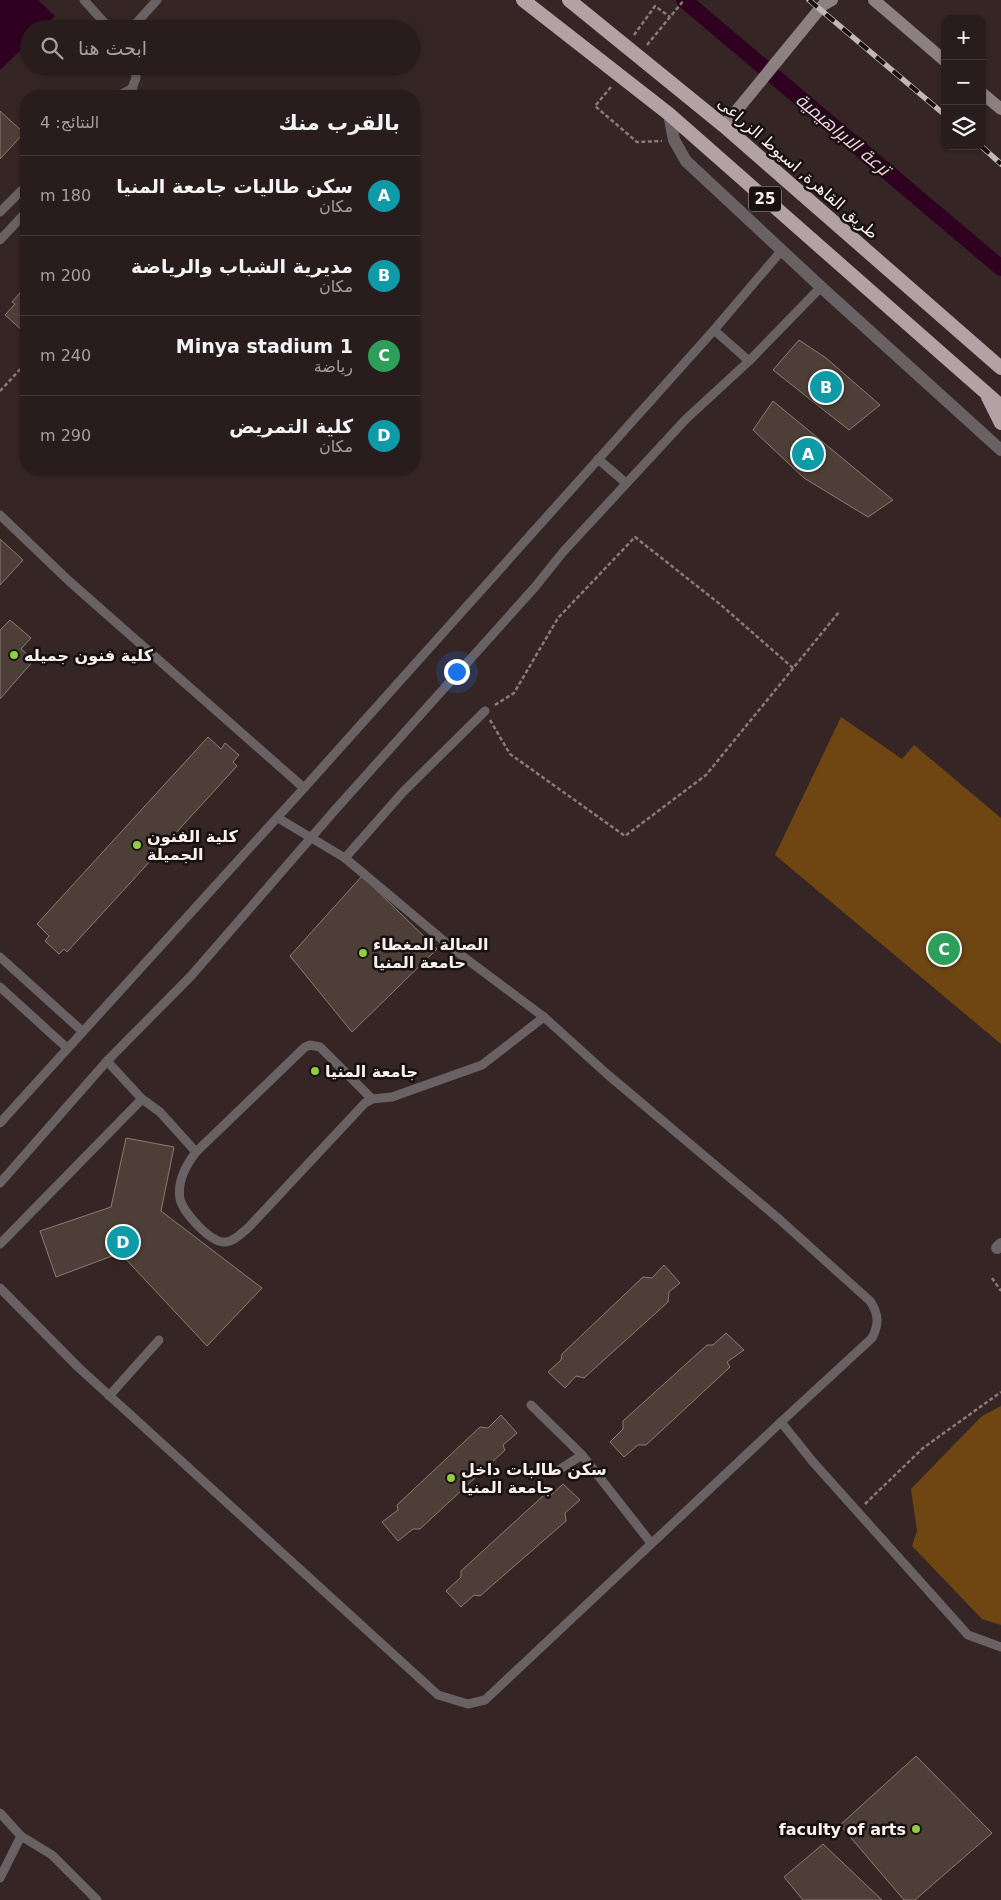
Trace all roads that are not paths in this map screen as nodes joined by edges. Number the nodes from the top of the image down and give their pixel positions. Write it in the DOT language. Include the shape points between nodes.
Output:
graph roads {
  1 [pos="84,0"];
  2 [pos="157,0"];
  3 [pos="523,0"];
  4 [pos="569,0"];
  5 [pos="874,0"];
  6 [pos="825,2"];
  7 [pos="102,20"];
  8 [pos="140,20"];
  9 [pos="944,60"];
  10 [pos="136,75"];
  11 [pos="132,90"];
  12 [pos="986,96"];
  13 [pos="1001,109"];
  14 [pos="668,114"];
  15 [pos="724,126"];
  16 [pos="20,192"];
  17 [pos="0,212"];
  18 [pos="20,218"];
  19 [pos="0,240"];
  20 [pos="782,250"];
  21 [pos="821,287"];
  22 [pos="714,330"];
  23 [pos="749,361"];
  24 [pos="1001,368"];
  25 [pos="985,392"];
  26 [pos="1001,406"];
  27 [pos="1001,423"];
  28 [pos="1001,450"];
  29 [pos="598,459"];
  30 [pos="626,483"];
  31 [pos="0,515"];
  32 [pos="485,711"];
  33 [pos="304,788"];
  34 [pos="278,818"];
  35 [pos="311,838"];
  36 [pos="345,858"];
  37 [pos="0,957"];
  38 [pos="0,987"];
  39 [pos="544,1017"];
  40 [pos="82,1031"];
  41 [pos="67,1048"];
  42 [pos="107,1061"];
  43 [pos="142,1099"];
  44 [pos="372,1099"];
  45 [pos="2,1118"];
  46 [pos="196,1152"];
  47 [pos="0,1183"];
  48 [pos="0,1244"];
  49 [pos="0,1288"];
  50 [pos="159,1340"];
  51 [pos="110,1396"];
  52 [pos="531,1405"];
  53 [pos="781,1422"];
  54 [pos="582,1455"];
  55 [pos="554,1473"];
  56 [pos="651,1543"];
  57 [pos="1001,1648"];
  58 [pos="0,1813"];
  59 [pos="21,1836"];
  60 [pos="0,1878"];
  61 [pos="97,1900"];
  1 -- 7 [label="lane"];
  2 -- 8 [label="lane"];
  3 -- 14 [label="highway, 25"];
  4 -- 15 [label="highway, طريق القاهرة, اسيوط الزراعى / 25"];
  5 -- 9 [label="main road"];
  6 -- 15 [label="main road"];
  10 -- 11 [label="lane"];
  12 -- 13 [label="main road"];
  14 -- 20 [label="street" via="674,140 686,160"];
  14 -- 25 [label="highway, 25"];
  15 -- 24 [label="highway, طريق القاهرة, اسيوط الزراعى / 25"];
  16 -- 17 [label="lane"];
  18 -- 19 [label="lane"];
  20 -- 21 [label="street"];
  20 -- 22 [label="lane"];
  21 -- 23 [label="lane"];
  21 -- 28 [label="street"];
  22 -- 23 [label="lane"];
  22 -- 29 [label="lane"];
  23 -- 30 [label="lane" via="686,419"];
  25 -- 26 [label="highway, 25"];
  25 -- 27 [label="highway"];
  29 -- 30 [label="lane"];
  29 -- 33 [label="lane"];
  30 -- 35 [label="lane"];
  31 -- 33 [label="lane" via="69,581"];
  32 -- 36 [label="lane" via="402,792"];
  33 -- 34 [label="lane"];
  34 -- 35 [label="lane"];
  34 -- 40 [label="lane"];
  35 -- 36 [label="lane"];
  35 -- 42 [label="lane" via="192,976"];
  36 -- 39 [label="lane" via="457,952"];
  37 -- 40 [label="lane"];
  38 -- 41 [label="lane"];
  39 -- 44 [label="lane" via="482,1065 392,1097"];
  39 -- 53 [label="lane" via="786,1225 874,1306 877,1327 872,1338"];
  40 -- 41 [label="lane"];
  41 -- 45 [label="lane"];
  42 -- 43 [label="lane"];
  42 -- 47 [label="lane"];
  43 -- 46 [label="lane" via="160,1112"];
  43 -- 48 [label="lane"];
  44 -- 46 [label="lane" via="320,1047 310,1045"];
  44 -- 46 [label="lane" via="248,1228 226,1242 216,1241 205,1232 180,1201 187,1164"];
  49 -- 51 [label="lane"];
  50 -- 51 [label="lane"];
  51 -- 56 [label="lane" via="438,1695 468,1704 485,1700"];
  52 -- 54 [label="lane"];
  53 -- 56 [label="lane"];
  53 -- 57 [label="lane" via="812,1462 968,1635"];
  54 -- 55 [label="lane"];
  54 -- 56 [label="lane"];
  58 -- 59 [label="lane"];
  59 -- 60 [label="lane"];
  59 -- 61 [label="lane" via="52,1855"];
}
